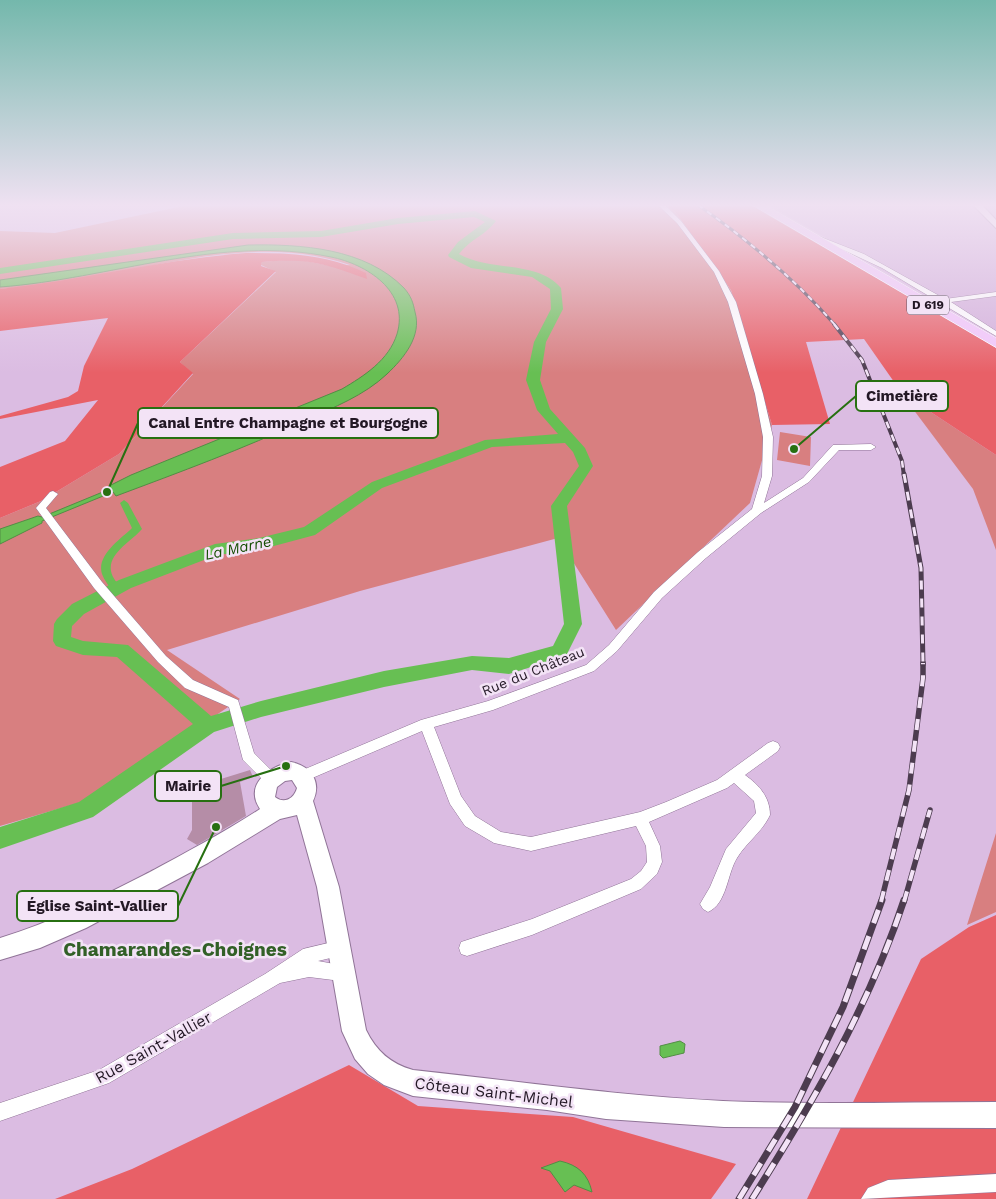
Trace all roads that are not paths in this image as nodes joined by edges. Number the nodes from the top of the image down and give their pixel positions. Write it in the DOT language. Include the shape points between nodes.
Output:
graph roads {
  1 [pos="709,261"];
  2 [pos="857,261"];
  3 [pos="872,261"];
  4 [pos="862,264"];
  5 [pos="996,294"];
  6 [pos="944,301"];
  7 [pos="996,334"];
  8 [pos="996,338"];
  9 [pos="996,343"];
  10 [pos="870,447"];
  11 [pos="53,494"];
  12 [pos="757,511"];
  13 [pos="426,724"];
  14 [pos="773,747"];
  15 [pos="734,775"];
  16 [pos="303,776"];
  17 [pos="271,779"];
  18 [pos="303,801"];
  19 [pos="276,810"];
  20 [pos="640,819"];
  21 [pos="708,904"];
  22 [pos="341,948"];
  23 [pos="467,948"];
  24 [pos="0,949"];
  25 [pos="345,973"];
  26 [pos="271,980"];
  27 [pos="0,1112"];
  28 [pos="996,1115"];
  29 [pos="996,1183"];
  30 [pos="871,1199"];
  1 -- 12 [label="street" via="732,302 768,437 767,476"];
  2 -- 4 [label="main road, D 619"];
  3 -- 6 [label="street"];
  4 -- 8 [label="main road, D 619"];
  4 -- 9 [label="main road, D 619"];
  5 -- 6 [label="street"];
  6 -- 7 [label="street"];
  10 -- 12 [label="street, Rue du Château" via="836,446 806,480"];
  11 -- 17 [label="street" via="41,508 98,585 162,659 189,684 234,704 248,756"];
  12 -- 13 [label="street, Rue du Château" via="658,595 613,648 590,668 489,706"];
  13 -- 16 [label="street, Rue du Château"];
  13 -- 20 [label="street" via="455,800 470,821 499,838 531,844"];
  14 -- 15 [label="street"];
  15 -- 20 [label="street" via="705,792"];
  15 -- 21 [label="street" via="760,798 764,806 763,815 731,854"];
  16 -- 17 [label="street" via="291,771"];
  16 -- 18 [label="street" via="308,790"];
  17 -- 19 [label="street" via="264,797"];
  18 -- 19 [label="street" via="290,809"];
  18 -- 22 [label="street, Côteau Saint-Michel" via="321,857"];
  19 -- 24 [label="street" via="197,858 76,922 30,942"];
  20 -- 23 [label="street" via="655,852 656,860 648,876 532,927"];
  22 -- 25 [label="street, Côteau Saint-Michel"];
  22 -- 26 [label="street, Rue Saint-Vallier" via="308,955"];
  25 -- 26 [label="street, Rue Saint-Vallier" via="299,970"];
  25 -- 28 [label="street, Côteau Saint-Michel" via="354,1031 360,1046 373,1064 397,1080 606,1106 724,1114"];
  26 -- 27 [label="street, Rue Saint-Vallier" via="103,1077"];
  29 -- 30 [label="street" via="971,1187 890,1189"];
}
